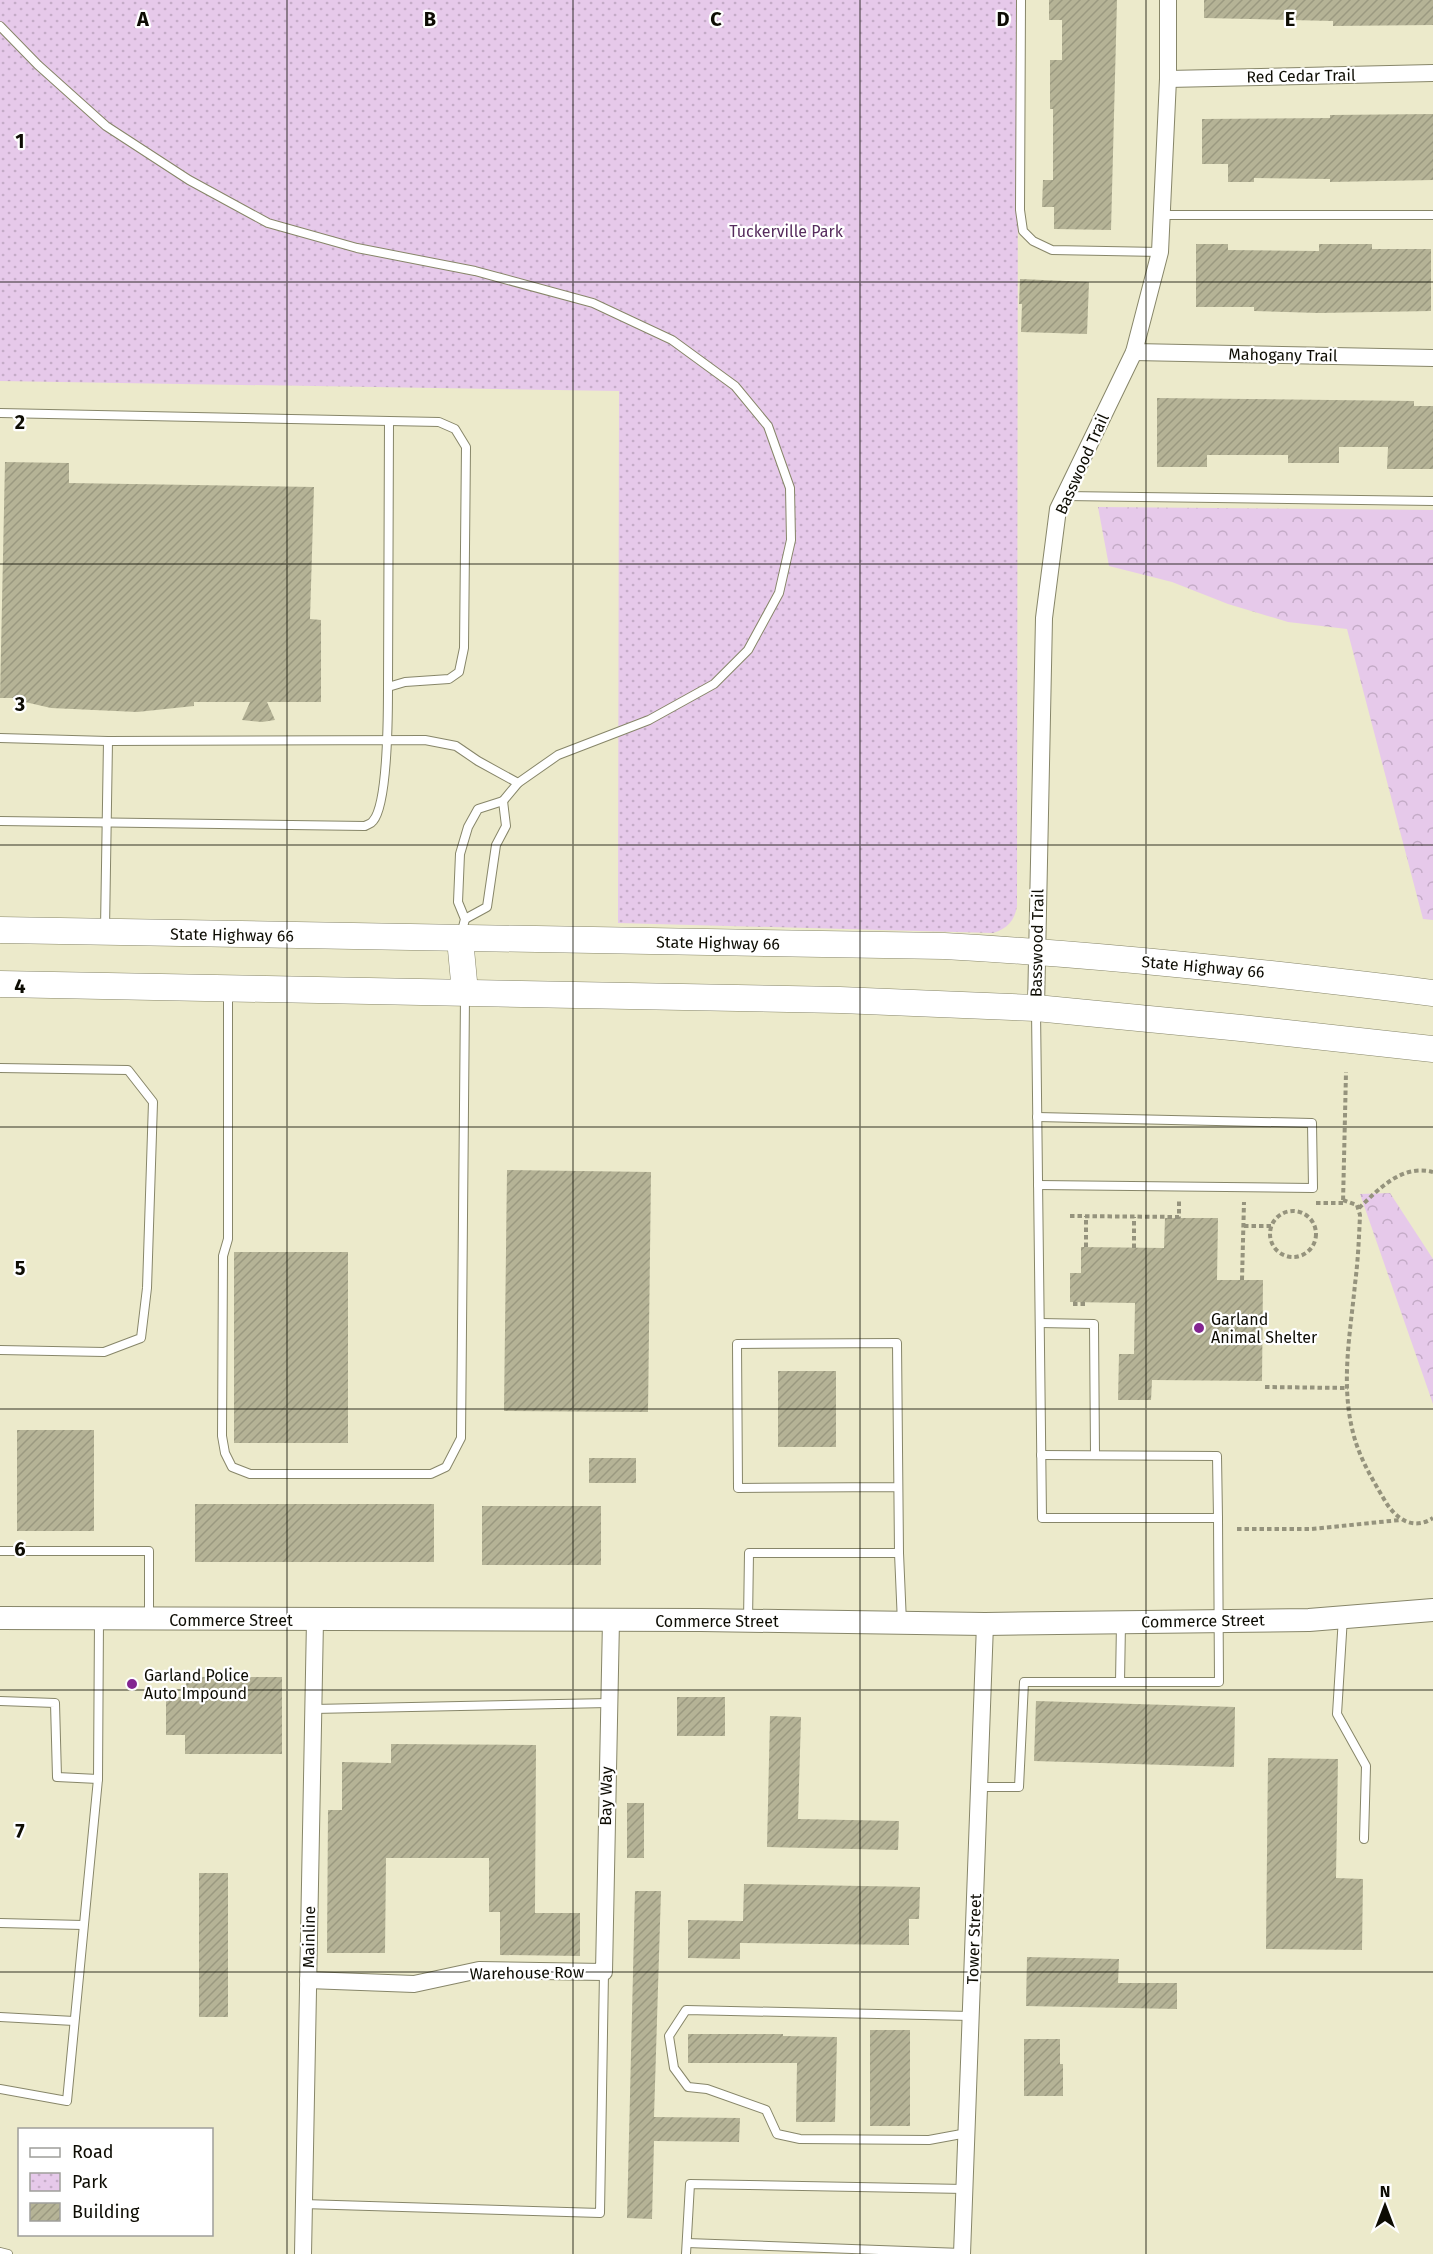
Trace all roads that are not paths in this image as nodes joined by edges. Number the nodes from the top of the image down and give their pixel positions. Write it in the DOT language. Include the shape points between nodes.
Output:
graph roads {
  1 [pos="1021,0"];
  2 [pos="1168,0"];
  3 [pos="0,26"];
  4 [pos="1433,73"];
  5 [pos="1168,79"];
  6 [pos="1162,215"];
  7 [pos="1433,215"];
  8 [pos="1160,252"];
  9 [pos="1134,352"];
  10 [pos="1433,358"];
  11 [pos="0,414"];
  12 [pos="389,422"];
  13 [pos="1065,496"];
  14 [pos="1433,501"];
  15 [pos="388,687"];
  16 [pos="0,738"];
  17 [pos="108,741"];
  18 [pos="388,741"];
  19 [pos="518,783"];
  20 [pos="503,801"];
  21 [pos="0,821"];
  22 [pos="107,822"];
  23 [pos="463,929"];
  24 [pos="0,930"];
  25 [pos="105,932"];
  26 [pos="1038,951"];
  27 [pos="0,984"];
  28 [pos="228,988"];
  29 [pos="465,992"];
  30 [pos="1433,993"];
  31 [pos="1036,1008"];
  32 [pos="1433,1049"];
  33 [pos="0,1068"];
  34 [pos="1037,1117"];
  35 [pos="1038,1185"];
  36 [pos="1040,1323"];
  37 [pos="0,1350"];
  38 [pos="1041,1455"];
  39 [pos="1095,1455"];
  40 [pos="898,1487"];
  41 [pos="1218,1518"];
  42 [pos="0,1551"];
  43 [pos="899,1553"];
  44 [pos="1433,1610"];
  45 [pos="1343,1617"];
  46 [pos="0,1618"];
  47 [pos="99,1619"];
  48 [pos="149,1620"];
  49 [pos="315,1620"];
  50 [pos="611,1620"];
  51 [pos="748,1621"];
  52 [pos="1219,1621"];
  53 [pos="902,1623"];
  54 [pos="1121,1623"];
  55 [pos="986,1624"];
  56 [pos="1120,1682"];
  57 [pos="0,1701"];
  58 [pos="609,1703"];
  59 [pos="313,1709"];
  60 [pos="98,1779"];
  61 [pos="980,1787"];
  62 [pos="1364,1839"];
  63 [pos="0,1923"];
  64 [pos="83,1925"];
  65 [pos="604,1972"];
  66 [pos="308,1980"];
  67 [pos="971,2016"];
  68 [pos="0,2017"];
  69 [pos="74,2022"];
  70 [pos="0,2089"];
  71 [pos="967,2133"];
  72 [pos="965,2189"];
  73 [pos="303,2204"];
  74 [pos="687,2243"];
  75 [pos="0,2252"];
  76 [pos="8,2254"];
  77 [pos="303,2254"];
  78 [pos="687,2254"];
  79 [pos="962,2254"];
  1 -- 8 [label="lane" via="1023,231 1052,250"];
  2 -- 5 [label="street, Basswood Trail"];
  3 -- 19 [label="lane" via="106,126 189,180 268,223 357,248 475,271 593,303 672,339 735,386 768,426 790,488 791,540 779,593 748,650 714,684 649,720 558,755"];
  4 -- 5 [label="street, Red Cedar Trail"];
  5 -- 6 [label="street, Basswood Trail"];
  6 -- 7 [label="lane"];
  6 -- 8 [label="street, Basswood Trail"];
  8 -- 9 [label="street, Basswood Trail"];
  9 -- 10 [label="street, Mahogany Trail"];
  9 -- 13 [label="street, Basswood Trail"];
  11 -- 12 [label="lane"];
  12 -- 15 [label="lane"];
  12 -- 15 [label="lane" via="439,422 455,429 466,447 464,648 459,672 449,679"];
  13 -- 14 [label="lane"];
  13 -- 26 [label="street, Basswood Trail" via="1058,509 1044,618"];
  15 -- 18 [label="lane"];
  16 -- 17 [label="lane"];
  17 -- 18 [label="lane"];
  17 -- 22 [label="lane"];
  18 -- 19 [label="lane" via="425,740 456,747"];
  18 -- 22 [label="lane" via="380,805 374,821 365,826"];
  19 -- 20 [label="lane"];
  20 -- 23 [label="lane" via="506,826 496,845 487,907"];
  20 -- 23 [label="lane" via="478,809 468,827 460,854 458,902"];
  21 -- 22 [label="lane"];
  22 -- 25 [label="lane"];
  23 -- 25 [label="main road, State Highway 66"];
  23 -- 26 [label="main road, State Highway 66"];
  23 -- 29 [label="main road"];
  24 -- 25 [label="main road, State Highway 66"];
  26 -- 30 [label="main road, State Highway 66" via="1256,971"];
  26 -- 31 [label="street, Basswood Trail"];
  27 -- 28 [label="main road"];
  28 -- 29 [label="main road"];
  28 -- 29 [label="lane" via="228,1239 223,1256 222,1436 232,1467 250,1474 431,1474 446,1467 461,1438"];
  29 -- 31 [label="main road"];
  31 -- 32 [label="main road"];
  31 -- 34 [label="lane"];
  33 -- 37 [label="lane" via="128,1070 153,1102 147,1288 141,1338 104,1352"];
  34 -- 35 [label="lane"];
  34 -- 35 [label="lane" via="1312,1123 1313,1188"];
  35 -- 36 [label="lane"];
  36 -- 38 [label="lane"];
  36 -- 39 [label="lane" via="1094,1324"];
  38 -- 39 [label="lane"];
  38 -- 41 [label="lane" via="1042,1518"];
  39 -- 41 [label="lane" via="1217,1456"];
  40 -- 40 [label="lane" via="897,1343 737,1344 738,1488"];
  40 -- 43 [label="lane"];
  41 -- 52 [label="lane"];
  42 -- 48 [label="lane" via="149,1551"];
  43 -- 51 [label="lane" via="749,1553"];
  43 -- 53 [label="lane"];
  44 -- 45 [label="street, Commerce Street"];
  45 -- 52 [label="street, Commerce Street"];
  45 -- 62 [label="lane" via="1337,1714 1366,1767"];
  46 -- 47 [label="street, Commerce Street"];
  47 -- 48 [label="street, Commerce Street"];
  47 -- 60 [label="lane"];
  48 -- 49 [label="street, Commerce Street"];
  49 -- 50 [label="street, Commerce Street"];
  49 -- 59 [label="street, Mainline"];
  50 -- 51 [label="street, Commerce Street"];
  50 -- 58 [label="street, Bay Way"];
  51 -- 53 [label="street, Commerce Street"];
  52 -- 54 [label="street, Commerce Street"];
  52 -- 56 [label="lane" via="1219,1682"];
  53 -- 55 [label="street, Commerce Street"];
  54 -- 55 [label="street, Commerce Street"];
  54 -- 56 [label="lane"];
  55 -- 61 [label="street, Tower Street"];
  56 -- 61 [label="lane" via="1024,1682 1018,1787"];
  57 -- 60 [label="lane" via="55,1703 57,1777"];
  58 -- 59 [label="lane"];
  58 -- 65 [label="street, Bay Way"];
  59 -- 66 [label="street, Mainline"];
  60 -- 64 [label="lane"];
  61 -- 67 [label="street, Tower Street"];
  63 -- 64 [label="lane"];
  64 -- 69 [label="lane"];
  65 -- 66 [label="street, Warehouse Row" via="479,1970 414,1984"];
  65 -- 73 [label="lane" via="600,2213"];
  66 -- 73 [label="street, Mainline"];
  67 -- 71 [label="street, Tower Street"];
  67 -- 71 [label="lane" via="686,2010 669,2036 674,2068 688,2087 766,2110 777,2134 800,2139 929,2140"];
  68 -- 69 [label="lane"];
  69 -- 70 [label="lane" via="67,2101"];
  71 -- 72 [label="street, Tower Street"];
  72 -- 74 [label="lane" via="690,2184"];
  72 -- 79 [label="street, Tower Street"];
  73 -- 77 [label="street, Mainline"];
  74 -- 78 [label="lane"];
  74 -- 79 [label="lane"];
  75 -- 76 [label="lane"];
}
